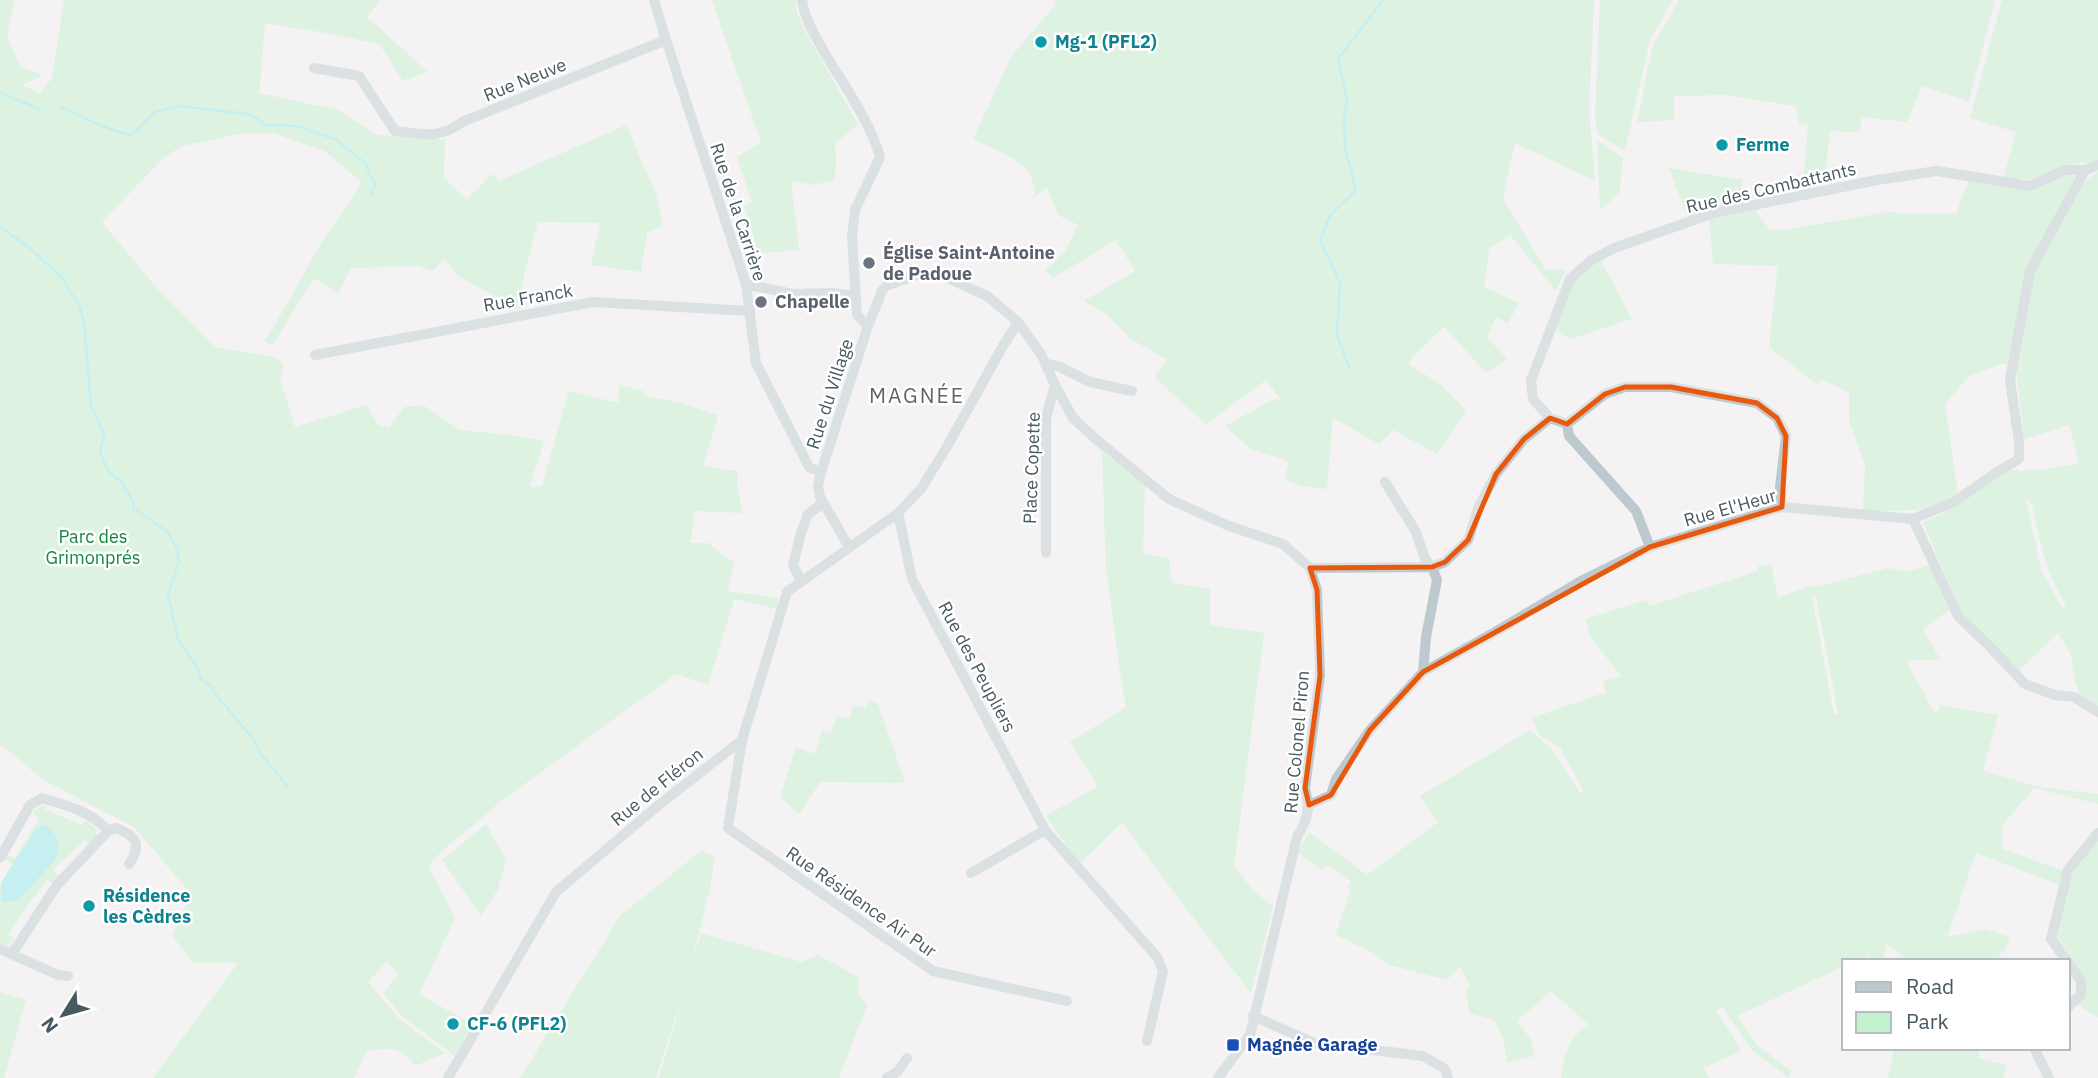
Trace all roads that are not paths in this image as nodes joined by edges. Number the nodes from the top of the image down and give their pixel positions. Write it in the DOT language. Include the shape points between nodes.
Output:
graph roads {
  1 [pos="654,0"];
  2 [pos="802,0"];
  3 [pos="666,40"];
  4 [pos="314,68"];
  5 [pos="2098,165"];
  6 [pos="2085,170"];
  7 [pos="746,284"];
  8 [pos="856,296"];
  9 [pos="750,311"];
  10 [pos="1018,322"];
  11 [pos="868,326"];
  12 [pos="315,355"];
  13 [pos="1046,364"];
  14 [pos="1055,385"];
  15 [pos="1132,391"];
  16 [pos="1550,418"];
  17 [pos="1567,424"];
  18 [pos="821,472"];
  19 [pos="1385,482"];
  20 [pos="824,503"];
  21 [pos="1782,507"];
  22 [pos="898,513"];
  23 [pos="1913,519"];
  24 [pos="849,547"];
  25 [pos="1650,547"];
  26 [pos="1046,553"];
  27 [pos="1432,567"];
  28 [pos="1310,568"];
  29 [pos="802,581"];
  30 [pos="1423,672"];
  31 [pos="2098,712"];
  32 [pos="742,740"];
  33 [pos="1309,805"];
  34 [pos="1045,830"];
  35 [pos="108,831"];
  36 [pos="2098,833"];
  37 [pos="0,858"];
  38 [pos="129,864"];
  39 [pos="971,873"];
  40 [pos="0,949"];
  41 [pos="12,954"];
  42 [pos="2066,959"];
  43 [pos="2070,965"];
  44 [pos="68,976"];
  45 [pos="1067,1000"];
  46 [pos="2070,1005"];
  47 [pos="1253,1016"];
  48 [pos="1147,1041"];
  49 [pos="2035,1050"];
  50 [pos="907,1058"];
  51 [pos="448,1078"];
  52 [pos="887,1078"];
  53 [pos="1218,1078"];
  54 [pos="1448,1078"];
  55 [pos="2049,1078"];
  1 -- 3 [label="street, Rue de la Carrière"];
  2 -- 8 [label="street, Rue du Village" via="816,38 872,134 880,157 855,210"];
  3 -- 4 [label="street, Rue Neuve" via="438,135 395,131 359,76"];
  3 -- 7 [label="street, Rue de la Carrière"];
  5 -- 6 [label="street, Rue des Combattants"];
  6 -- 16 [label="street, Rue des Combattants" via="2065,170 2030,186 1937,171 1877,180 1714,214 1614,247 1570,279 1531,380 1534,399"];
  6 -- 23 [label="street, Rue El'Heur" via="2030,271 2010,380 2019,459 1954,502"];
  7 -- 8 [label="street" via="792,294"];
  7 -- 9 [label="street, Rue de la Carrière"];
  8 -- 11 [label="street, Rue du Village" via="857,315"];
  9 -- 12 [label="street, Rue Franck" via="593,302"];
  9 -- 18 [label="street, Rue de la Carrière" via="756,363 809,467"];
  10 -- 11 [label="street, Rue du Village" via="987,296 941,275 922,273 886,286"];
  10 -- 13 [label="street"];
  10 -- 22 [label="street" via="921,489"];
  11 -- 18 [label="street, Rue du Village"];
  13 -- 14 [label="street"];
  13 -- 15 [label="street" via="1090,382"];
  14 -- 26 [label="street, Place Copette" via="1046,418"];
  14 -- 28 [label="street" via="1073,418 1169,499 1283,544"];
  16 -- 17 [label="street"];
  16 -- 27 [label="street" via="1524,439 1496,474 1468,540 1445,562"];
  17 -- 21 [label="street" via="1605,394 1625,387 1671,387 1757,403 1777,418 1786,436"];
  17 -- 25 [label="street" via="1569,436 1636,511"];
  18 -- 20 [label="street" via="818,486"];
  19 -- 27 [label="street"];
  20 -- 24 [label="street"];
  20 -- 29 [label="street" via="808,514 801,533 793,565"];
  21 -- 23 [label="street, Rue El'Heur"];
  21 -- 25 [label="street, Rue El'Heur"];
  22 -- 24 [label="street"];
  22 -- 34 [label="street, Rue des Peupliers" via="912,579"];
  23 -- 31 [label="street" via="1958,616 2025,684 2064,698 2074,697"];
  24 -- 29 [label="street"];
  25 -- 30 [label="street, Rue El'Heur" via="1581,581"];
  27 -- 28 [label="street"];
  27 -- 30 [label="street" via="1437,580"];
  28 -- 33 [label="street, Rue Colonel Piron" via="1317,590 1320,676 1305,788"];
  29 -- 32 [label="street" via="787,592"];
  30 -- 33 [label="street, Rue El'Heur" via="1370,730 1336,779 1331,795"];
  32 -- 45 [label="street, Rue Résidence Air Pur" via="728,828 933,971"];
  32 -- 51 [label="street, Rue de Fléron" via="556,892"];
  33 -- 47 [label="street, Rue Colonel Piron"];
  34 -- 39 [label="street"];
  34 -- 48 [label="street, Rue des Peupliers" via="1157,957 1163,971"];
  35 -- 37 [label="street" via="83,813 42,798 30,805"];
  35 -- 38 [label="street" via="116,828 132,837 136,849"];
  35 -- 41 [label="street" via="57,885"];
  36 -- 42 [label="street" via="2068,870 2051,939"];
  40 -- 41 [label="street"];
  41 -- 44 [label="street"];
  43 -- 46 [label="street" via="2081,981 2081,995"];
  47 -- 53 [label="street, Rue Colonel Piron" via="1250,1035"];
  47 -- 54 [label="street" via="1314,1043 1423,1056 1445,1069"];
  49 -- 55 [label="street"];
  50 -- 52 [label="street"];
}
